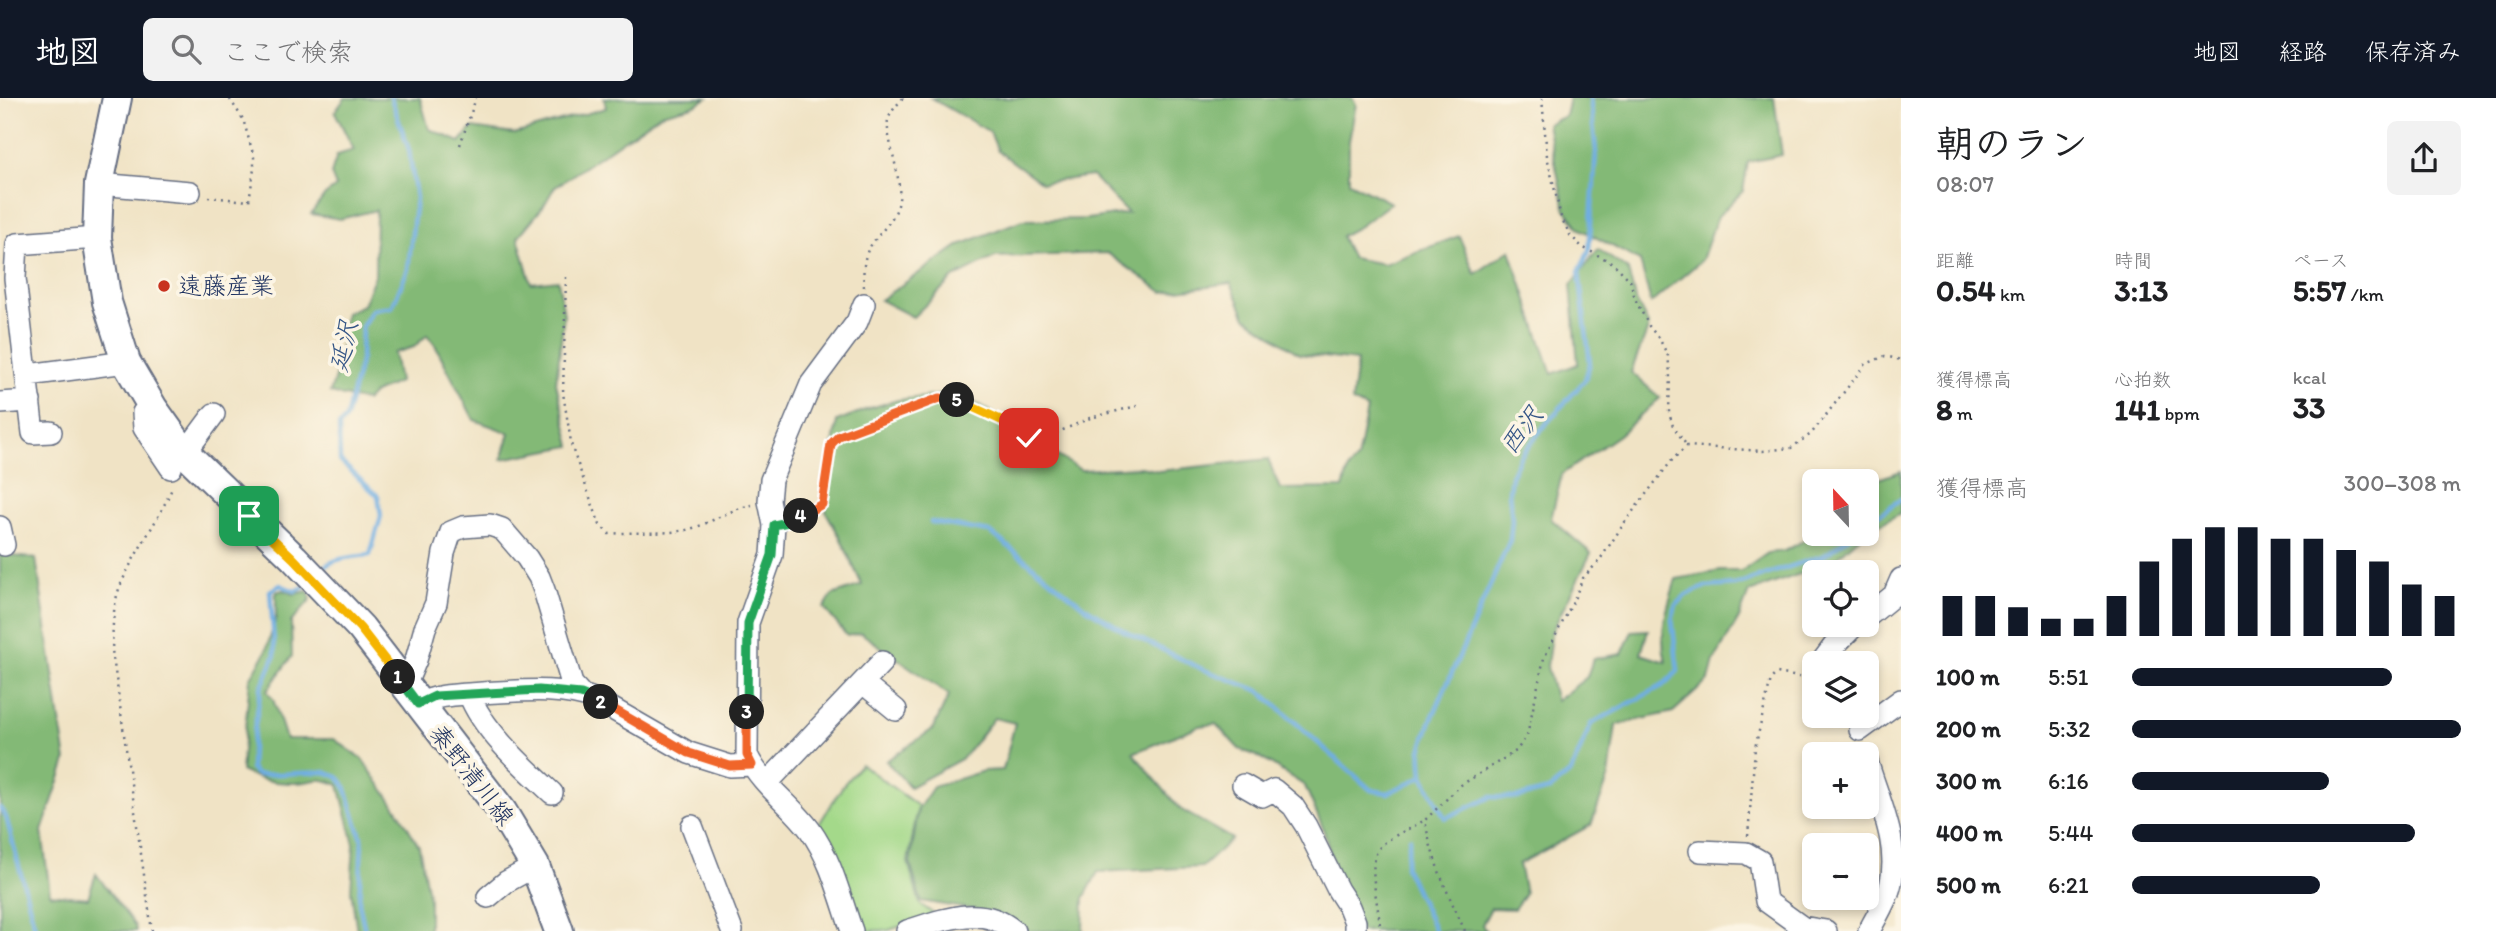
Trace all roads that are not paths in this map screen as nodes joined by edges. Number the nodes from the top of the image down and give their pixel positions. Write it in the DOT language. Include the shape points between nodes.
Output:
graph roads {
  1 [pos="117,98"];
  2 [pos="99,184"];
  3 [pos="190,192"];
  4 [pos="97,238"];
  5 [pos="864,304"];
  6 [pos="126,362"];
  7 [pos="28,375"];
  8 [pos="30,401"];
  9 [pos="0,403"];
  10 [pos="214,414"];
  11 [pos="51,432"];
  12 [pos="178,461"];
  13 [pos="1901,579"];
  14 [pos="1879,607"];
  15 [pos="1843,637"];
  16 [pos="1830,651"];
  17 [pos="882,662"];
  18 [pos="863,683"];
  19 [pos="469,694"];
  20 [pos="581,694"];
  21 [pos="411,695"];
  22 [pos="1901,699"];
  23 [pos="896,710"];
  24 [pos="1879,710"];
  25 [pos="752,765"];
  26 [pos="767,783"];
  27 [pos="1242,785"];
  28 [pos="552,793"];
  29 [pos="1879,797"];
  30 [pos="692,827"];
  31 [pos="1700,851"];
  32 [pos="536,866"];
  33 [pos="488,897"];
  34 [pos="559,931"];
  35 [pos="732,931"];
  36 [pos="852,931"];
  37 [pos="907,931"];
  38 [pos="1014,931"];
  39 [pos="1355,931"];
  40 [pos="1826,931"];
  41 [pos="1869,931"];
  1 -- 2 [label="main road, 秦野清川線"];
  2 -- 3 [label="street"];
  2 -- 4 [label="main road, 秦野清川線"];
  4 -- 6 [label="main road, 秦野清川線" via="107,302"];
  4 -- 7 [label="street" via="17,244 15,278"];
  5 -- 25 [label="street" via="857,321 811,384 771,481 772,555 748,623 747,755"];
  6 -- 7 [label="street"];
  6 -- 12 [label="main road, 秦野清川線"];
  7 -- 8 [label="street"];
  8 -- 9 [label="street"];
  8 -- 11 [label="street" via="33,433"];
  10 -- 12 [label="street"];
  12 -- 21 [label="main road, 秦野清川線" via="333,599"];
  13 -- 14 [label="street" via="1894,595"];
  15 -- 16 [label="street"];
  17 -- 18 [label="street"];
  18 -- 23 [label="street"];
  18 -- 26 [label="street"];
  19 -- 20 [label="street" via="539,690"];
  19 -- 21 [label="street"];
  19 -- 28 [label="street" via="510,755"];
  20 -- 21 [label="street" via="572,684 539,576 502,529 490,525 450,532"];
  20 -- 25 [label="street" via="689,753 730,766"];
  21 -- 32 [label="main road, 秦野清川線" via="508,820"];
  22 -- 24 [label="street"];
  25 -- 26 [label="street"];
  26 -- 36 [label="street" via="810,829 825,855"];
  27 -- 39 [label="street" via="1262,796 1274,790 1293,806 1349,907"];
  29 -- 41 [label="street" via="1895,846 1895,866 1890,889"];
  30 -- 35 [label="street"];
  31 -- 40 [label="street" via="1746,853 1760,861 1766,901 1802,926"];
  32 -- 33 [label="street"];
  32 -- 34 [label="main road, 秦野清川線"];
  37 -- 38 [label="street" via="958,915 988,916"];
}
